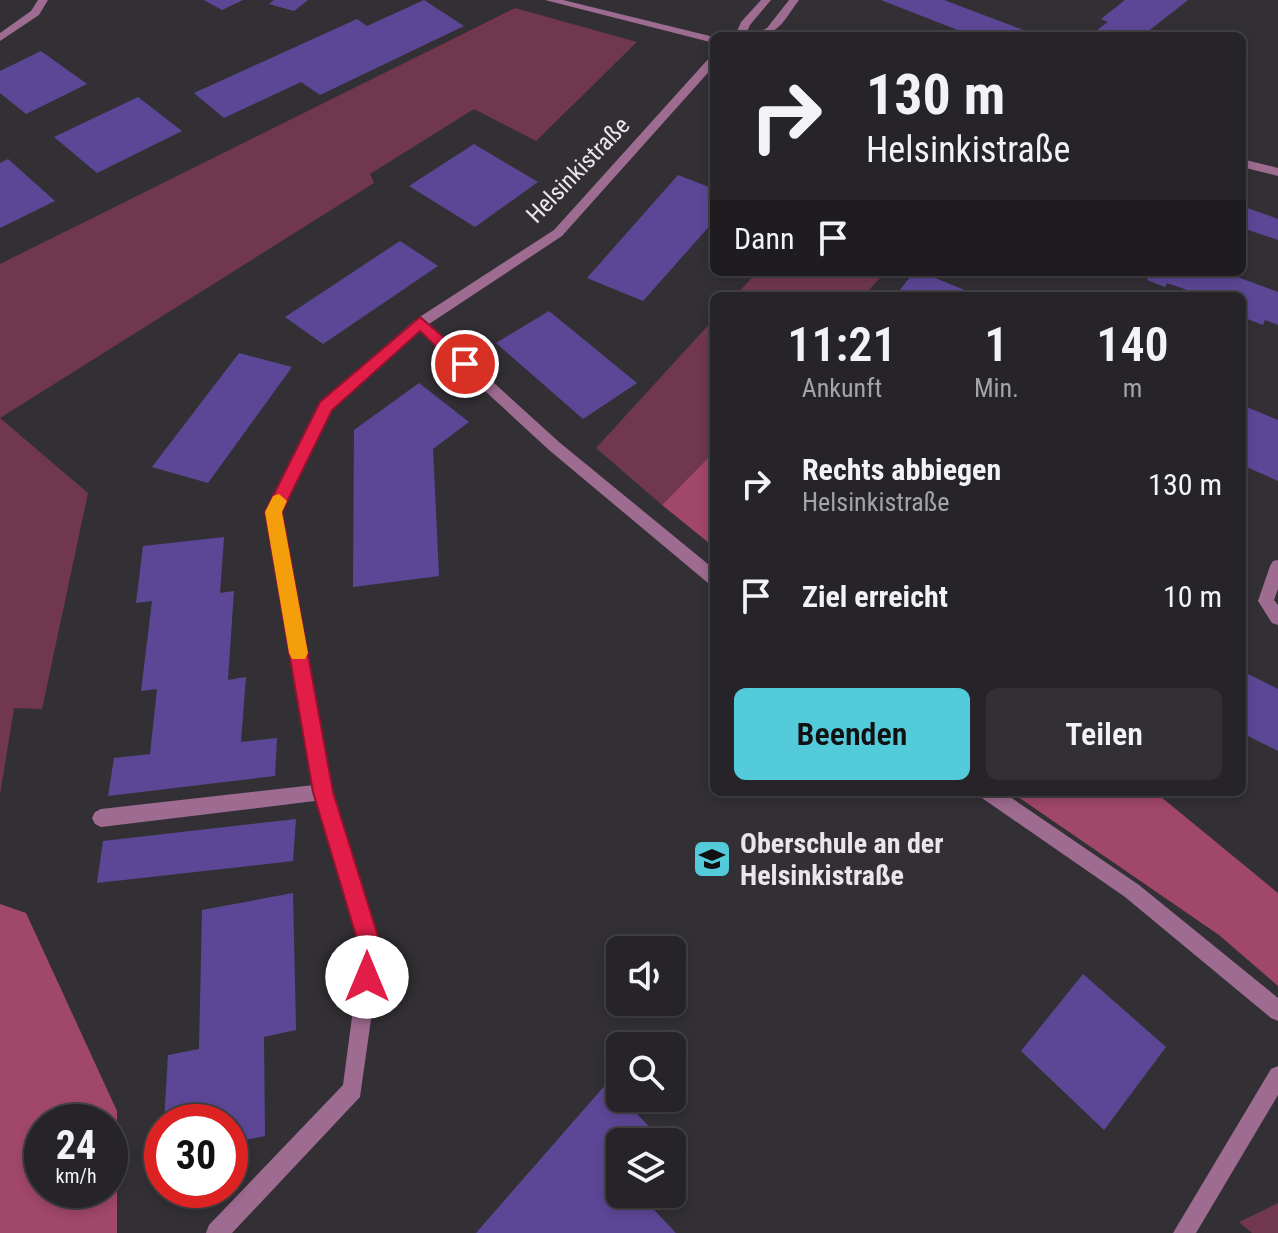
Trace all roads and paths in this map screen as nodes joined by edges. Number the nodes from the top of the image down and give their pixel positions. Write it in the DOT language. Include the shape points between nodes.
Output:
graph roads {
  1 [pos="43,0"];
  2 [pos="550,0"];
  3 [pos="766,0"];
  4 [pos="794,0"];
  5 [pos="742,32"];
  6 [pos="766,32"];
  7 [pos="0,38"];
  8 [pos="710,39"];
  9 [pos="710,63"];
  10 [pos="1246,164"];
  11 [pos="1278,172"];
  12 [pos="420,323"];
  13 [pos="1278,566"];
  14 [pos="710,575"];
  15 [pos="1278,618"];
  16 [pos="323,792"];
  17 [pos="994,796"];
  18 [pos="101,818"];
  19 [pos="1278,1011"];
  20 [pos="1278,1076"];
  21 [pos="217,1233"];
  22 [pos="1184,1233"];
  1 -- 7 [label="street" via="35,13"];
  2 -- 8 [label="street"];
  3 -- 5 [label="street"];
  4 -- 6 [label="street"];
  9 -- 12 [label="street, Helsinkistraße" via="558,233"];
  10 -- 11 [label="street"];
  12 -- 14 [label="street" via="554,446"];
  12 -- 16 [label="street, Helsinkistraße" via="326,406 273,512"];
  13 -- 15 [label="street" via="1266,601"];
  16 -- 18 [label="street"];
  16 -- 21 [label="street, Helsinkistraße" via="371,949 353,1090"];
  17 -- 19 [label="street" via="1132,891"];
  20 -- 22 [label="street"];
}
